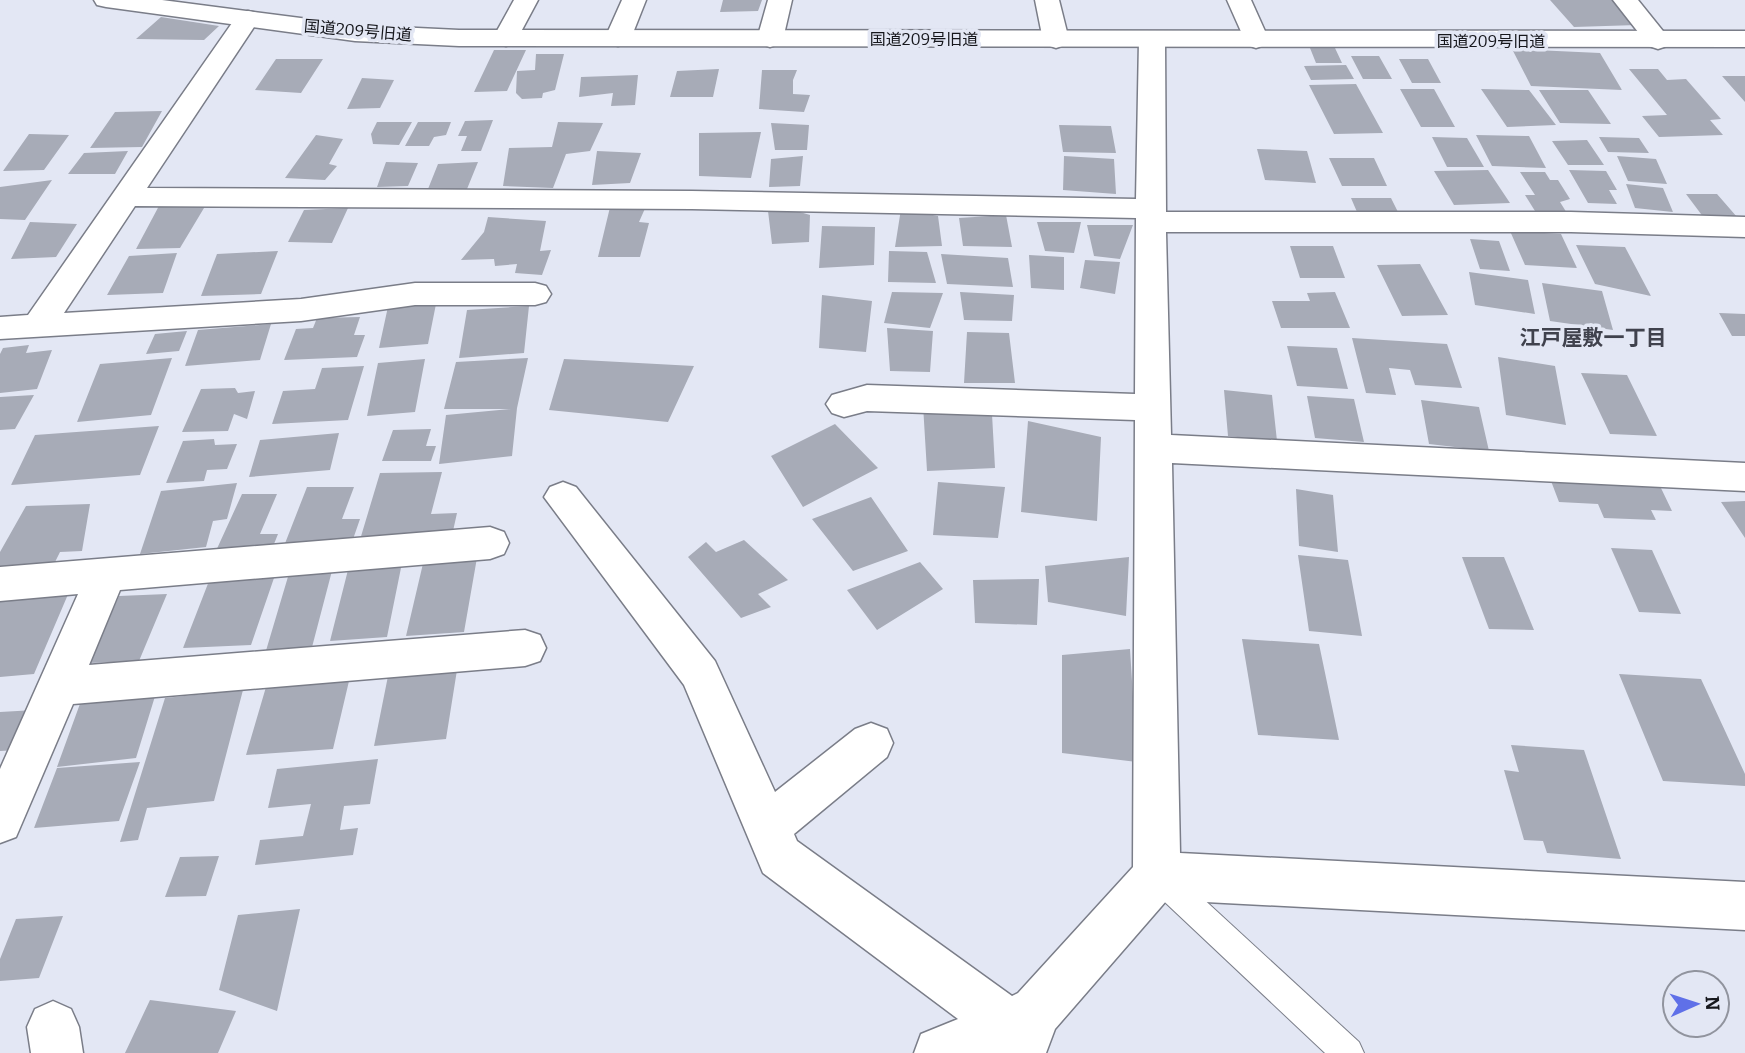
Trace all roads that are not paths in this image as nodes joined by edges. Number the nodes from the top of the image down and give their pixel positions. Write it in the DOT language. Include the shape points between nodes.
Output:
graph roads {
  1 [pos="106,0"];
  2 [pos="526,0"];
  3 [pos="634,0"];
  4 [pos="780,0"];
  5 [pos="1047,0"];
  6 [pos="1239,0"];
  7 [pos="1625,0"];
  8 [pos="248,18"];
  9 [pos="506,38"];
  10 [pos="618,38"];
  11 [pos="770,39"];
  12 [pos="1745,39"];
  13 [pos="1056,40"];
  14 [pos="1153,40"];
  15 [pos="1256,40"];
  16 [pos="1658,41"];
  17 [pos="124,197"];
  18 [pos="1152,215"];
  19 [pos="1745,227"];
  20 [pos="535,294"];
  21 [pos="38,326"];
  22 [pos="0,328"];
  23 [pos="844,404"];
  24 [pos="1153,428"];
  25 [pos="1745,477"];
  26 [pos="562,497"];
  27 [pos="490,543"];
  28 [pos="106,577"];
  29 [pos="0,584"];
  30 [pos="525,648"];
  31 [pos="59,686"];
  32 [pos="871,743"];
  33 [pos="0,821"];
  34 [pos="767,827"];
  35 [pos="1157,876"];
  36 [pos="1745,906"];
  37 [pos="1021,1030"];
  38 [pos="940,1053"];
  39 [pos="1348,1053"];
  1 -- 8 [label="street, 国道209号旧道"];
  2 -- 9 [label="street"];
  3 -- 10 [label="street"];
  4 -- 11 [label="street"];
  5 -- 13 [label="street"];
  6 -- 15 [label="street"];
  7 -- 16 [label="street"];
  8 -- 9 [label="street, 国道209号旧道" via="355,33"];
  8 -- 17 [label="street"];
  9 -- 10 [label="street, 国道209号旧道"];
  10 -- 11 [label="street, 国道209号旧道"];
  11 -- 13 [label="street, 国道209号旧道"];
  12 -- 16 [label="street, 国道209号旧道"];
  13 -- 14 [label="street, 国道209号旧道"];
  14 -- 15 [label="street, 国道209号旧道"];
  14 -- 18 [label="street"];
  15 -- 16 [label="street, 国道209号旧道"];
  17 -- 18 [label="street" via="692,200"];
  17 -- 21 [label="street"];
  18 -- 19 [label="street"];
  18 -- 24 [label="street"];
  20 -- 21 [label="street" via="415,294 301,310"];
  21 -- 22 [label="street"];
  23 -- 24 [label="street" via="867,398"];
  24 -- 25 [label="street"];
  24 -- 35 [label="street"];
  26 -- 34 [label="street" via="700,674"];
  27 -- 28 [label="street"];
  28 -- 29 [label="street"];
  28 -- 31 [label="street"];
  30 -- 31 [label="street"];
  31 -- 33 [label="street"];
  32 -- 34 [label="street"];
  34 -- 37 [label="street" via="780,857"];
  35 -- 36 [label="street"];
  35 -- 37 [label="street"];
  35 -- 39 [label="lane"];
  37 -- 38 [label="street"];
}
